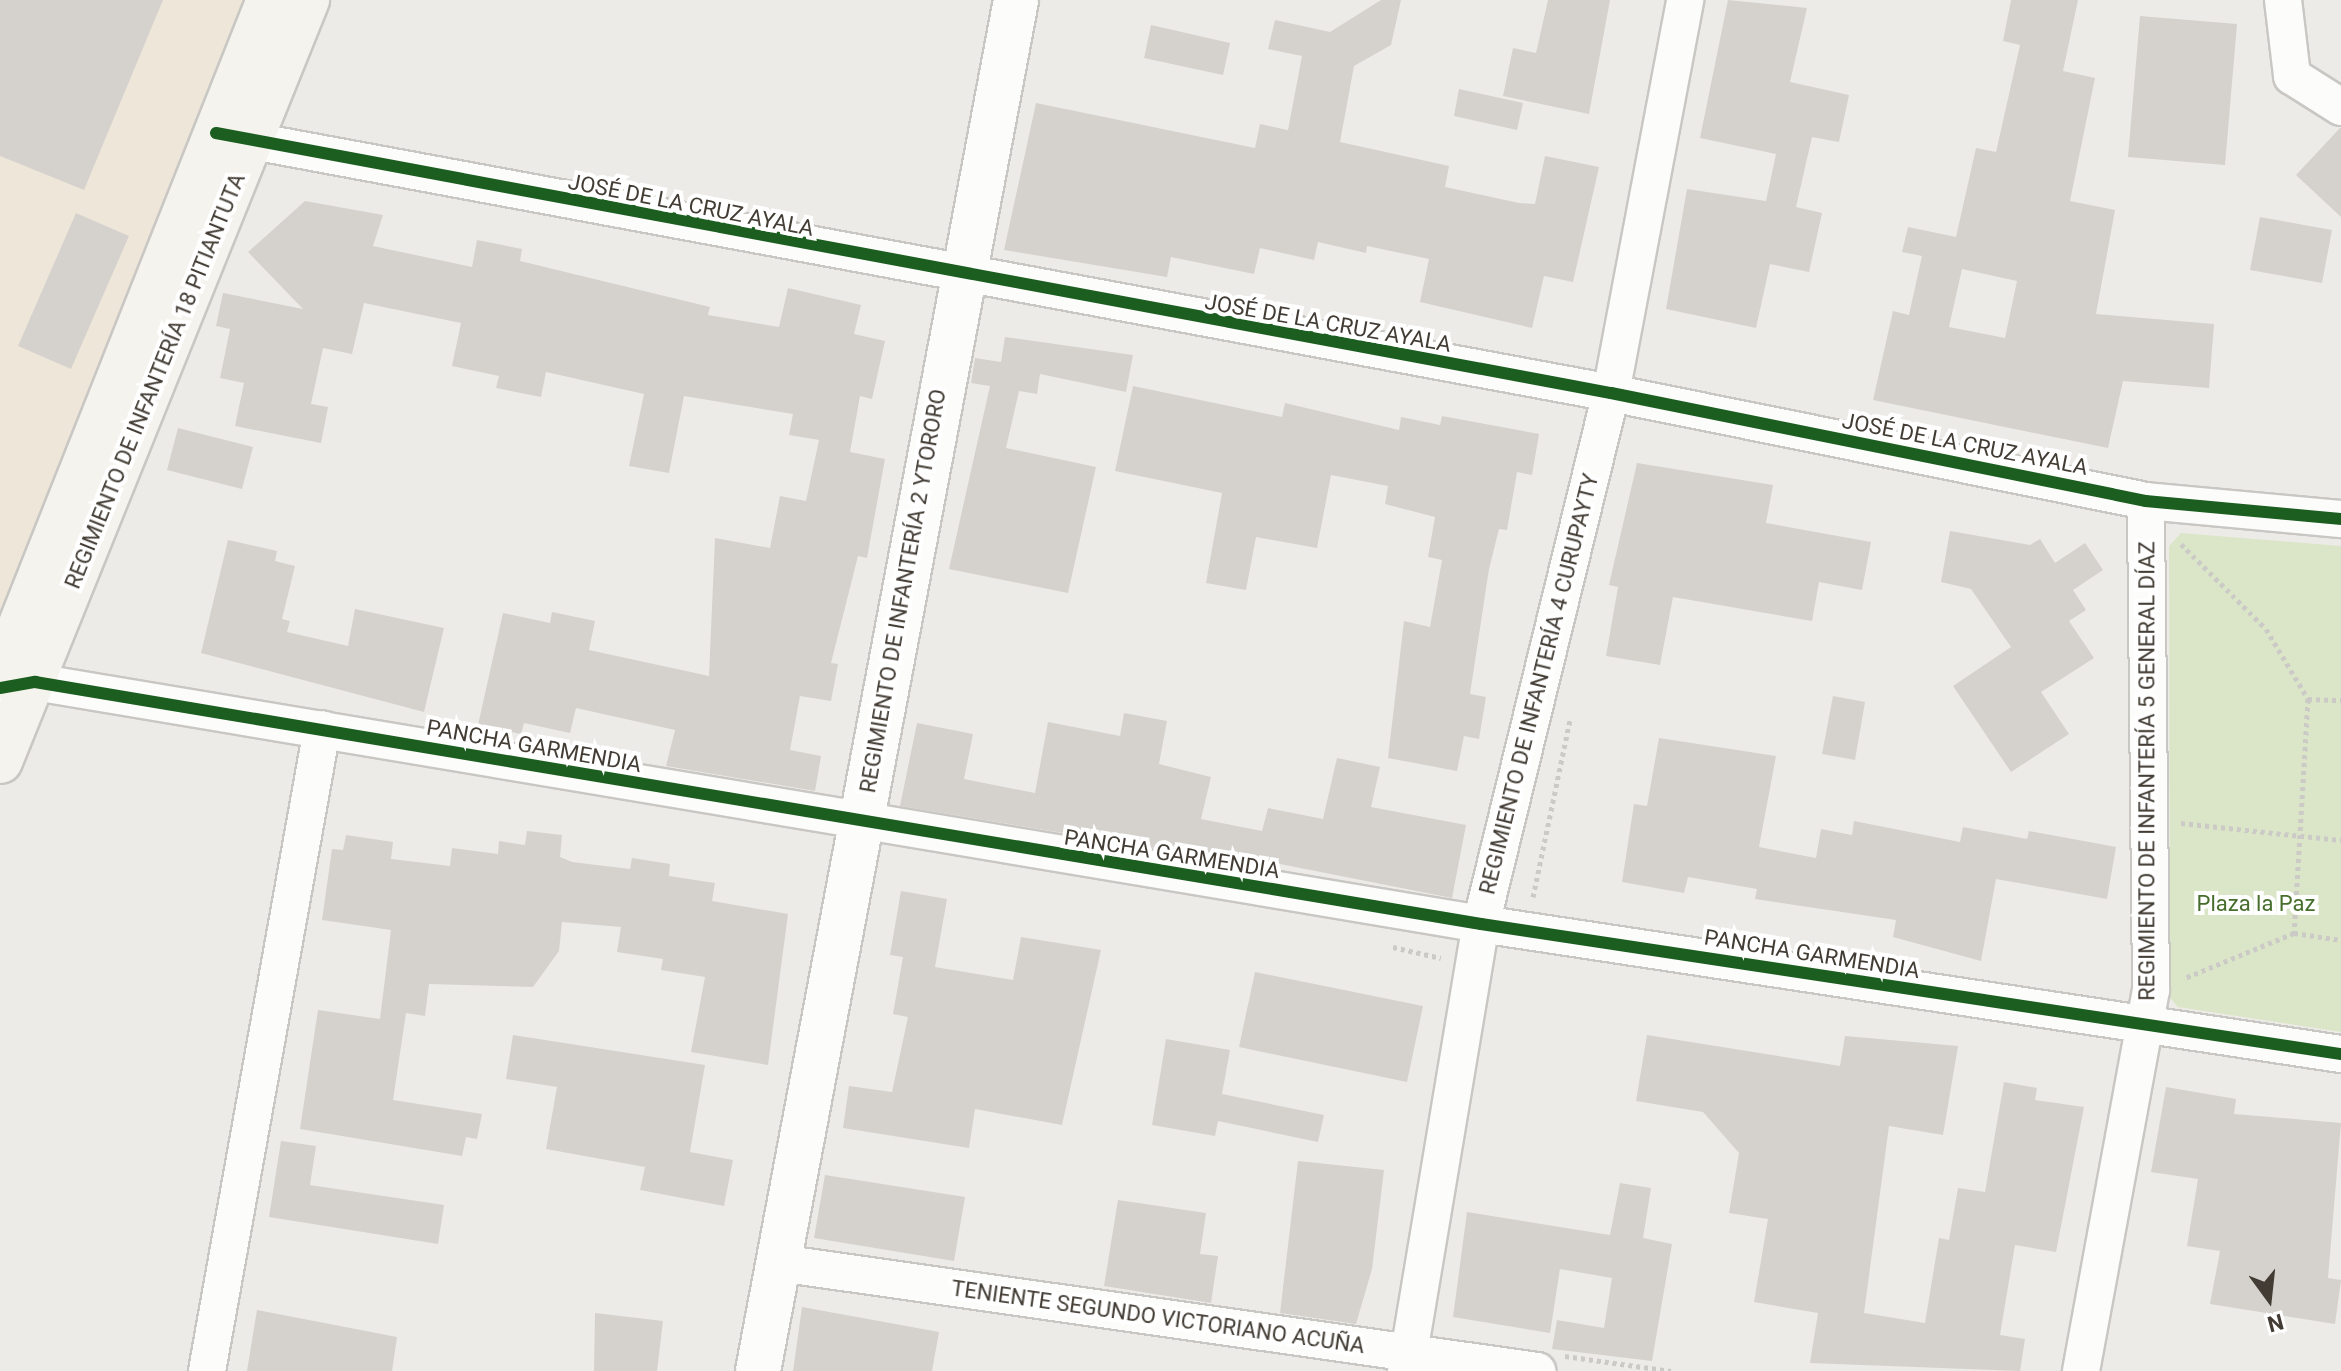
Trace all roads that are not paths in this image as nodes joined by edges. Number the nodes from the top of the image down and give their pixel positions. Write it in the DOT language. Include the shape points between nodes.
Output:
graph roads {
  1 [pos="269,0"];
  2 [pos="307,0"];
  3 [pos="1016,0"];
  4 [pos="1685,0"];
  5 [pos="2283,0"];
  6 [pos="2341,107"];
  7 [pos="233,137"];
  8 [pos="961,276"];
  9 [pos="1611,393"];
  10 [pos="2146,501"];
  11 [pos="2341,519"];
  12 [pos="12,682"];
  13 [pos="322,729"];
  14 [pos="0,761"];
  15 [pos="860,824"];
  16 [pos="1481,924"];
  17 [pos="2146,1024"];
  18 [pos="2341,1054"];
  19 [pos="779,1263"];
  20 [pos="1408,1362"];
  21 [pos="207,1371"];
  22 [pos="758,1371"];
  23 [pos="1537,1371"];
  24 [pos="2081,1371"];
  1 -- 7 [label="main road, REGIMIENTO DE INFANTERÍA 18 PITIANTUTA"];
  2 -- 7 [label="main road, REGIMIENTO DE INFANTERÍA 18 PITIANTUTA"];
  3 -- 8 [label="street, REGIMIENTO DE INFANTERÍA 2 YTORORO"];
  4 -- 9 [label="street, REGIMIENTO DE INFANTERÍA 4 CURUPAYTY"];
  5 -- 6 [label="street" via="2292,76"];
  7 -- 8 [label="street, JOSÉ DE LA CRUZ AYALA"];
  7 -- 12 [label="main road, REGIMIENTO DE INFANTERÍA 18 PITIANTUTA"];
  8 -- 9 [label="street, JOSÉ DE LA CRUZ AYALA"];
  8 -- 15 [label="street, REGIMIENTO DE INFANTERÍA 2 YTORORO"];
  9 -- 10 [label="street, JOSÉ DE LA CRUZ AYALA"];
  9 -- 16 [label="street, REGIMIENTO DE INFANTERÍA 4 CURUPAYTY"];
  10 -- 11 [label="street, JOSÉ DE LA CRUZ AYALA"];
  10 -- 17 [label="street, REGIMIENTO DE INFANTERÍA 5 GENERAL DÍAZ"];
  12 -- 13 [label="street, PANCHA GARMENDIA"];
  12 -- 14 [label="main road, REGIMIENTO DE INFANTERÍA 18 PITIANTUTA"];
  13 -- 15 [label="street, PANCHA GARMENDIA"];
  13 -- 21 [label="street"];
  15 -- 16 [label="street, PANCHA GARMENDIA"];
  15 -- 19 [label="street, REGIMIENTO DE INFANTERÍA 2 YTORORO"];
  16 -- 17 [label="street, PANCHA GARMENDIA"];
  16 -- 20 [label="street, REGIMIENTO DE INFANTERÍA 4 CURUPAYTY"];
  17 -- 18 [label="street, PANCHA GARMENDIA"];
  17 -- 24 [label="street, REGIMIENTO DE INFANTERÍA 5 GENERAL DÍAZ"];
  19 -- 20 [label="street, TENIENTE SEGUNDO VICTORIANO ACUÑA"];
  19 -- 22 [label="street, REGIMIENTO DE INFANTERÍA 2 YTORORO"];
  20 -- 23 [label="street, TENIENTE SEGUNDO VICTORIANO ACUÑA"];
}
